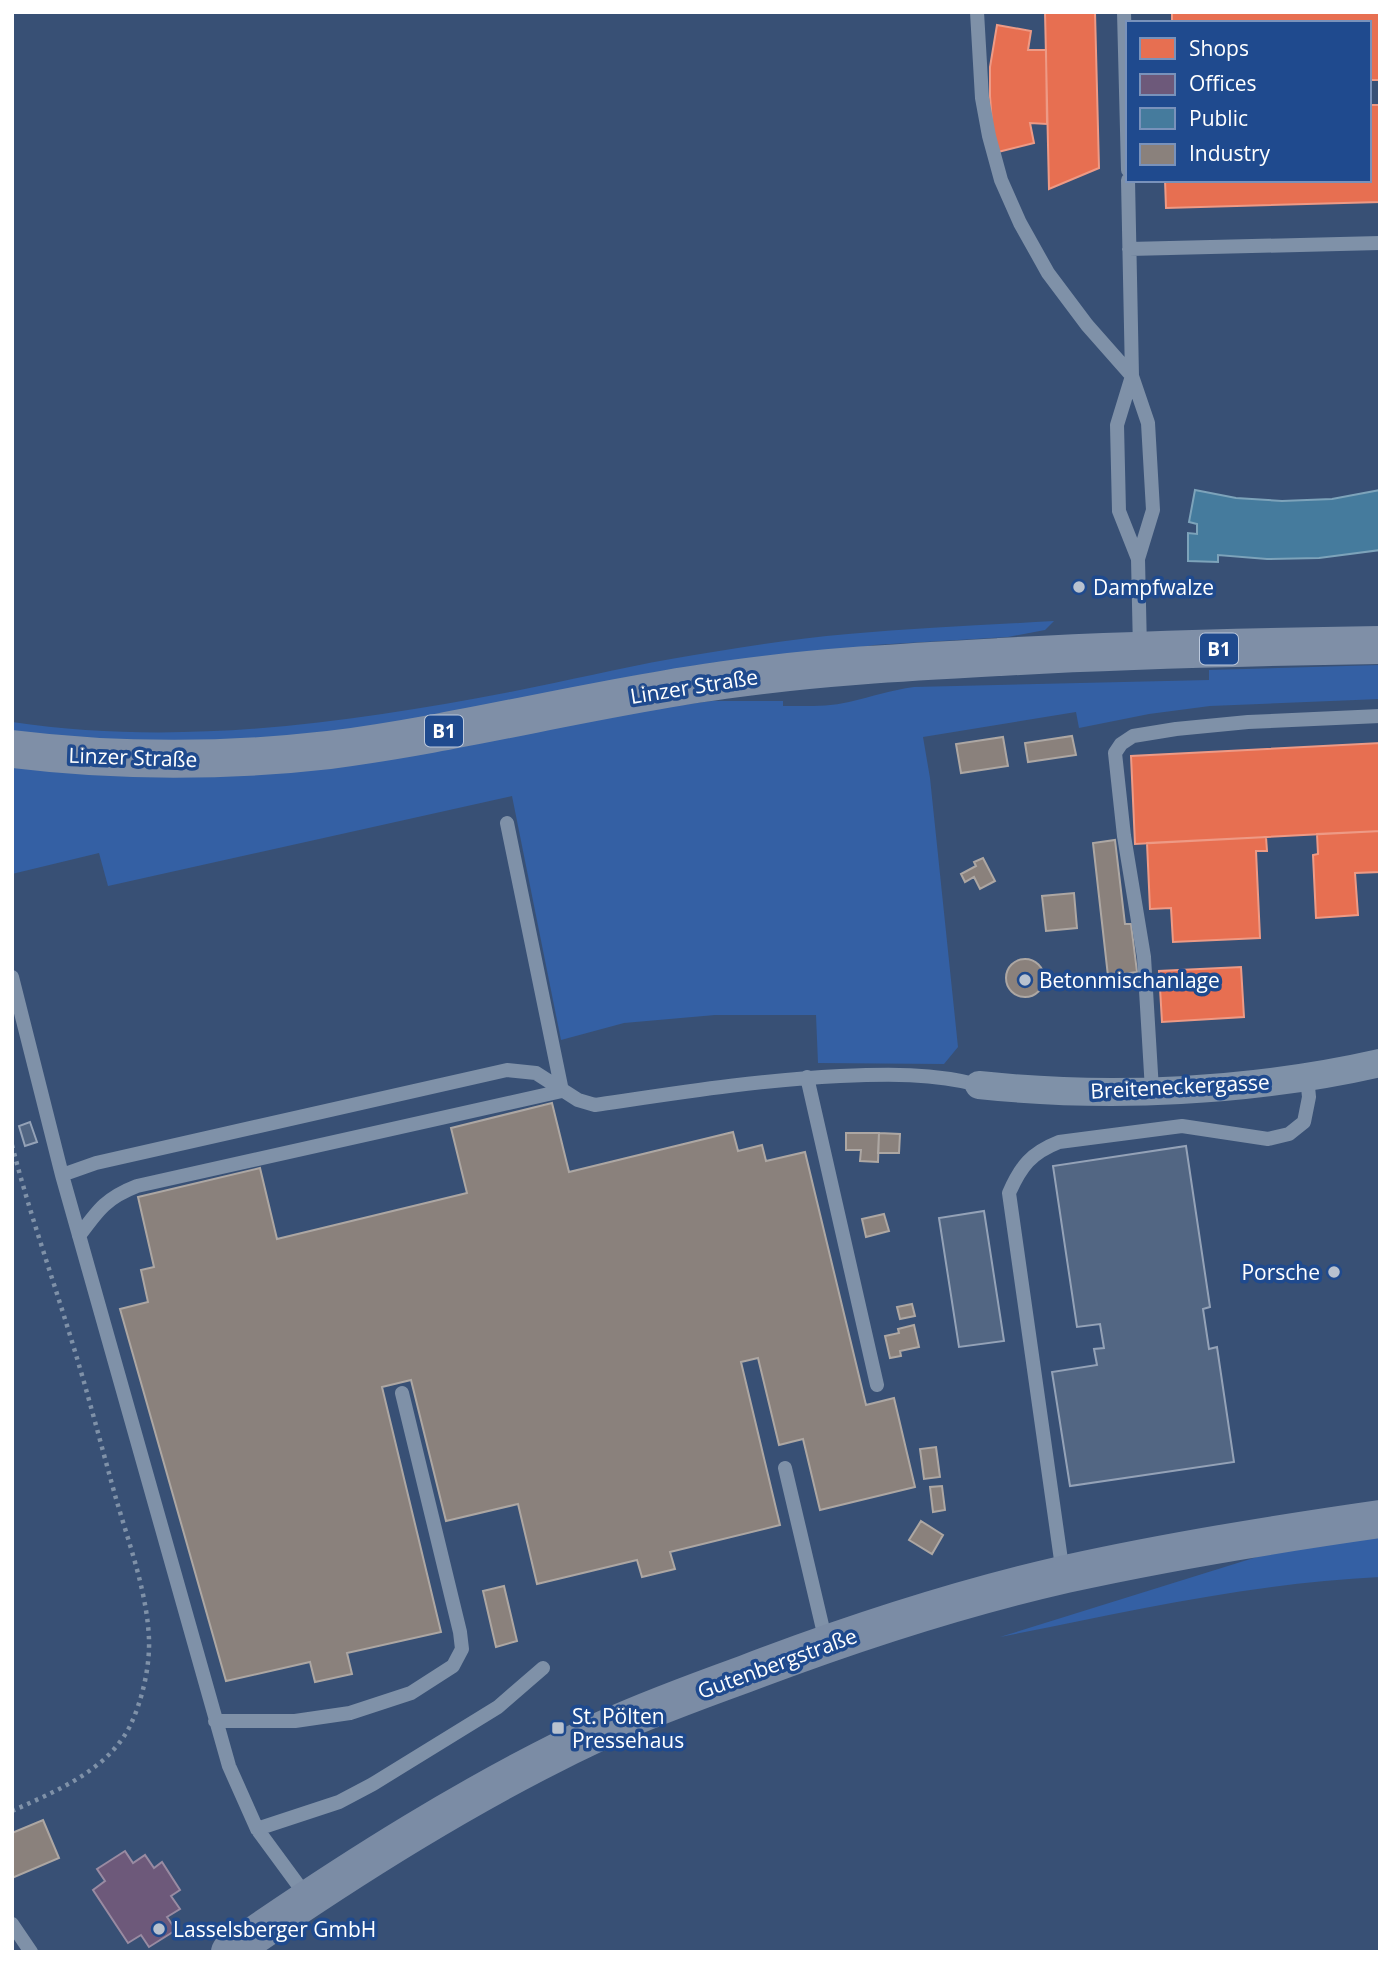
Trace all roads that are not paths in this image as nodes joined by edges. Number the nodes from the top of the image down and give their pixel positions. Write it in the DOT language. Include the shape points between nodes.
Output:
graph roads {
  1 [pos="977,12"];
  2 [pos="1125,12"];
  3 [pos="1126,65"];
  4 [pos="1128,182"];
  5 [pos="1380,243"];
  6 [pos="1129,249"];
  7 [pos="1132,376"];
  8 [pos="1138,559"];
  9 [pos="1380,645"];
  10 [pos="1140,651"];
  11 [pos="1380,716"];
  12 [pos="12,749"];
  13 [pos="507,823"];
  14 [pos="12,977"];
  15 [pos="1380,1063"];
  16 [pos="807,1077"];
  17 [pos="1307,1077"];
  18 [pos="979,1085"];
  19 [pos="1152,1090"];
  20 [pos="562,1091"];
  21 [pos="62,1175"];
  22 [pos="79,1236"];
  23 [pos="877,1385"];
  24 [pos="402,1393"];
  25 [pos="785,1468"];
  26 [pos="1380,1519"];
  27 [pos="1064,1575"];
  28 [pos="826,1643"];
  29 [pos="543,1668"];
  30 [pos="215,1721"];
  31 [pos="257,1829"];
  32 [pos="308,1898"];
  33 [pos="12,1924"];
  34 [pos="32,1952"];
  35 [pos="230,1952"];
  1 -- 7 [label="lane" via="981,87 1001,180 1048,273"];
  2 -- 3 [label="lane"];
  4 -- 6 [label="lane"];
  5 -- 6 [label="lane"];
  6 -- 7 [label="lane"];
  7 -- 8 [label="lane" via="1148,423 1153,510"];
  7 -- 8 [label="lane" via="1117,425 1119,511"];
  8 -- 10 [label="lane"];
  9 -- 10 [label="main road, Linzer Straße / B1"];
  10 -- 12 [label="main road, Linzer Straße / B1" via="911,662 724,680 413,737 286,754 156,760"];
  11 -- 19 [label="lane" via="1176,729 1133,736 1115,753 1144,957"];
  13 -- 20 [label="lane"];
  14 -- 21 [label="lane"];
  15 -- 17 [label="street, Breiteneckergasse"];
  16 -- 18 [label="lane" via="929,1075"];
  16 -- 20 [label="lane" via="595,1105"];
  16 -- 23 [label="lane"];
  17 -- 19 [label="street, Breiteneckergasse"];
  17 -- 27 [label="lane" via="1304,1122 1289,1134 1268,1139 1182,1126 1059,1142 1041,1149 1019,1170 1009,1193"];
  18 -- 19 [label="street, Breiteneckergasse" via="1041,1092"];
  20 -- 21 [label="lane" via="536,1073 507,1070 96,1163"];
  20 -- 22 [label="lane" via="137,1186 100,1205"];
  21 -- 22 [label="lane"];
  22 -- 30 [label="lane"];
  24 -- 30 [label="lane" via="460,1632 462,1649 453,1666 411,1693 350,1713 295,1721"];
  25 -- 28 [label="lane"];
  26 -- 27 [label="street, Gutenbergstraße" via="1218,1544"];
  27 -- 28 [label="street, Gutenbergstraße"];
  28 -- 32 [label="street, Gutenbergstraße" via="652,1709 568,1747 437,1819"];
  29 -- 31 [label="lane" via="498,1707 373,1784 339,1802"];
  30 -- 31 [label="lane"];
  31 -- 32 [label="lane"];
  32 -- 35 [label="street, Gutenbergstraße"];
  33 -- 34 [label="lane"];
}
